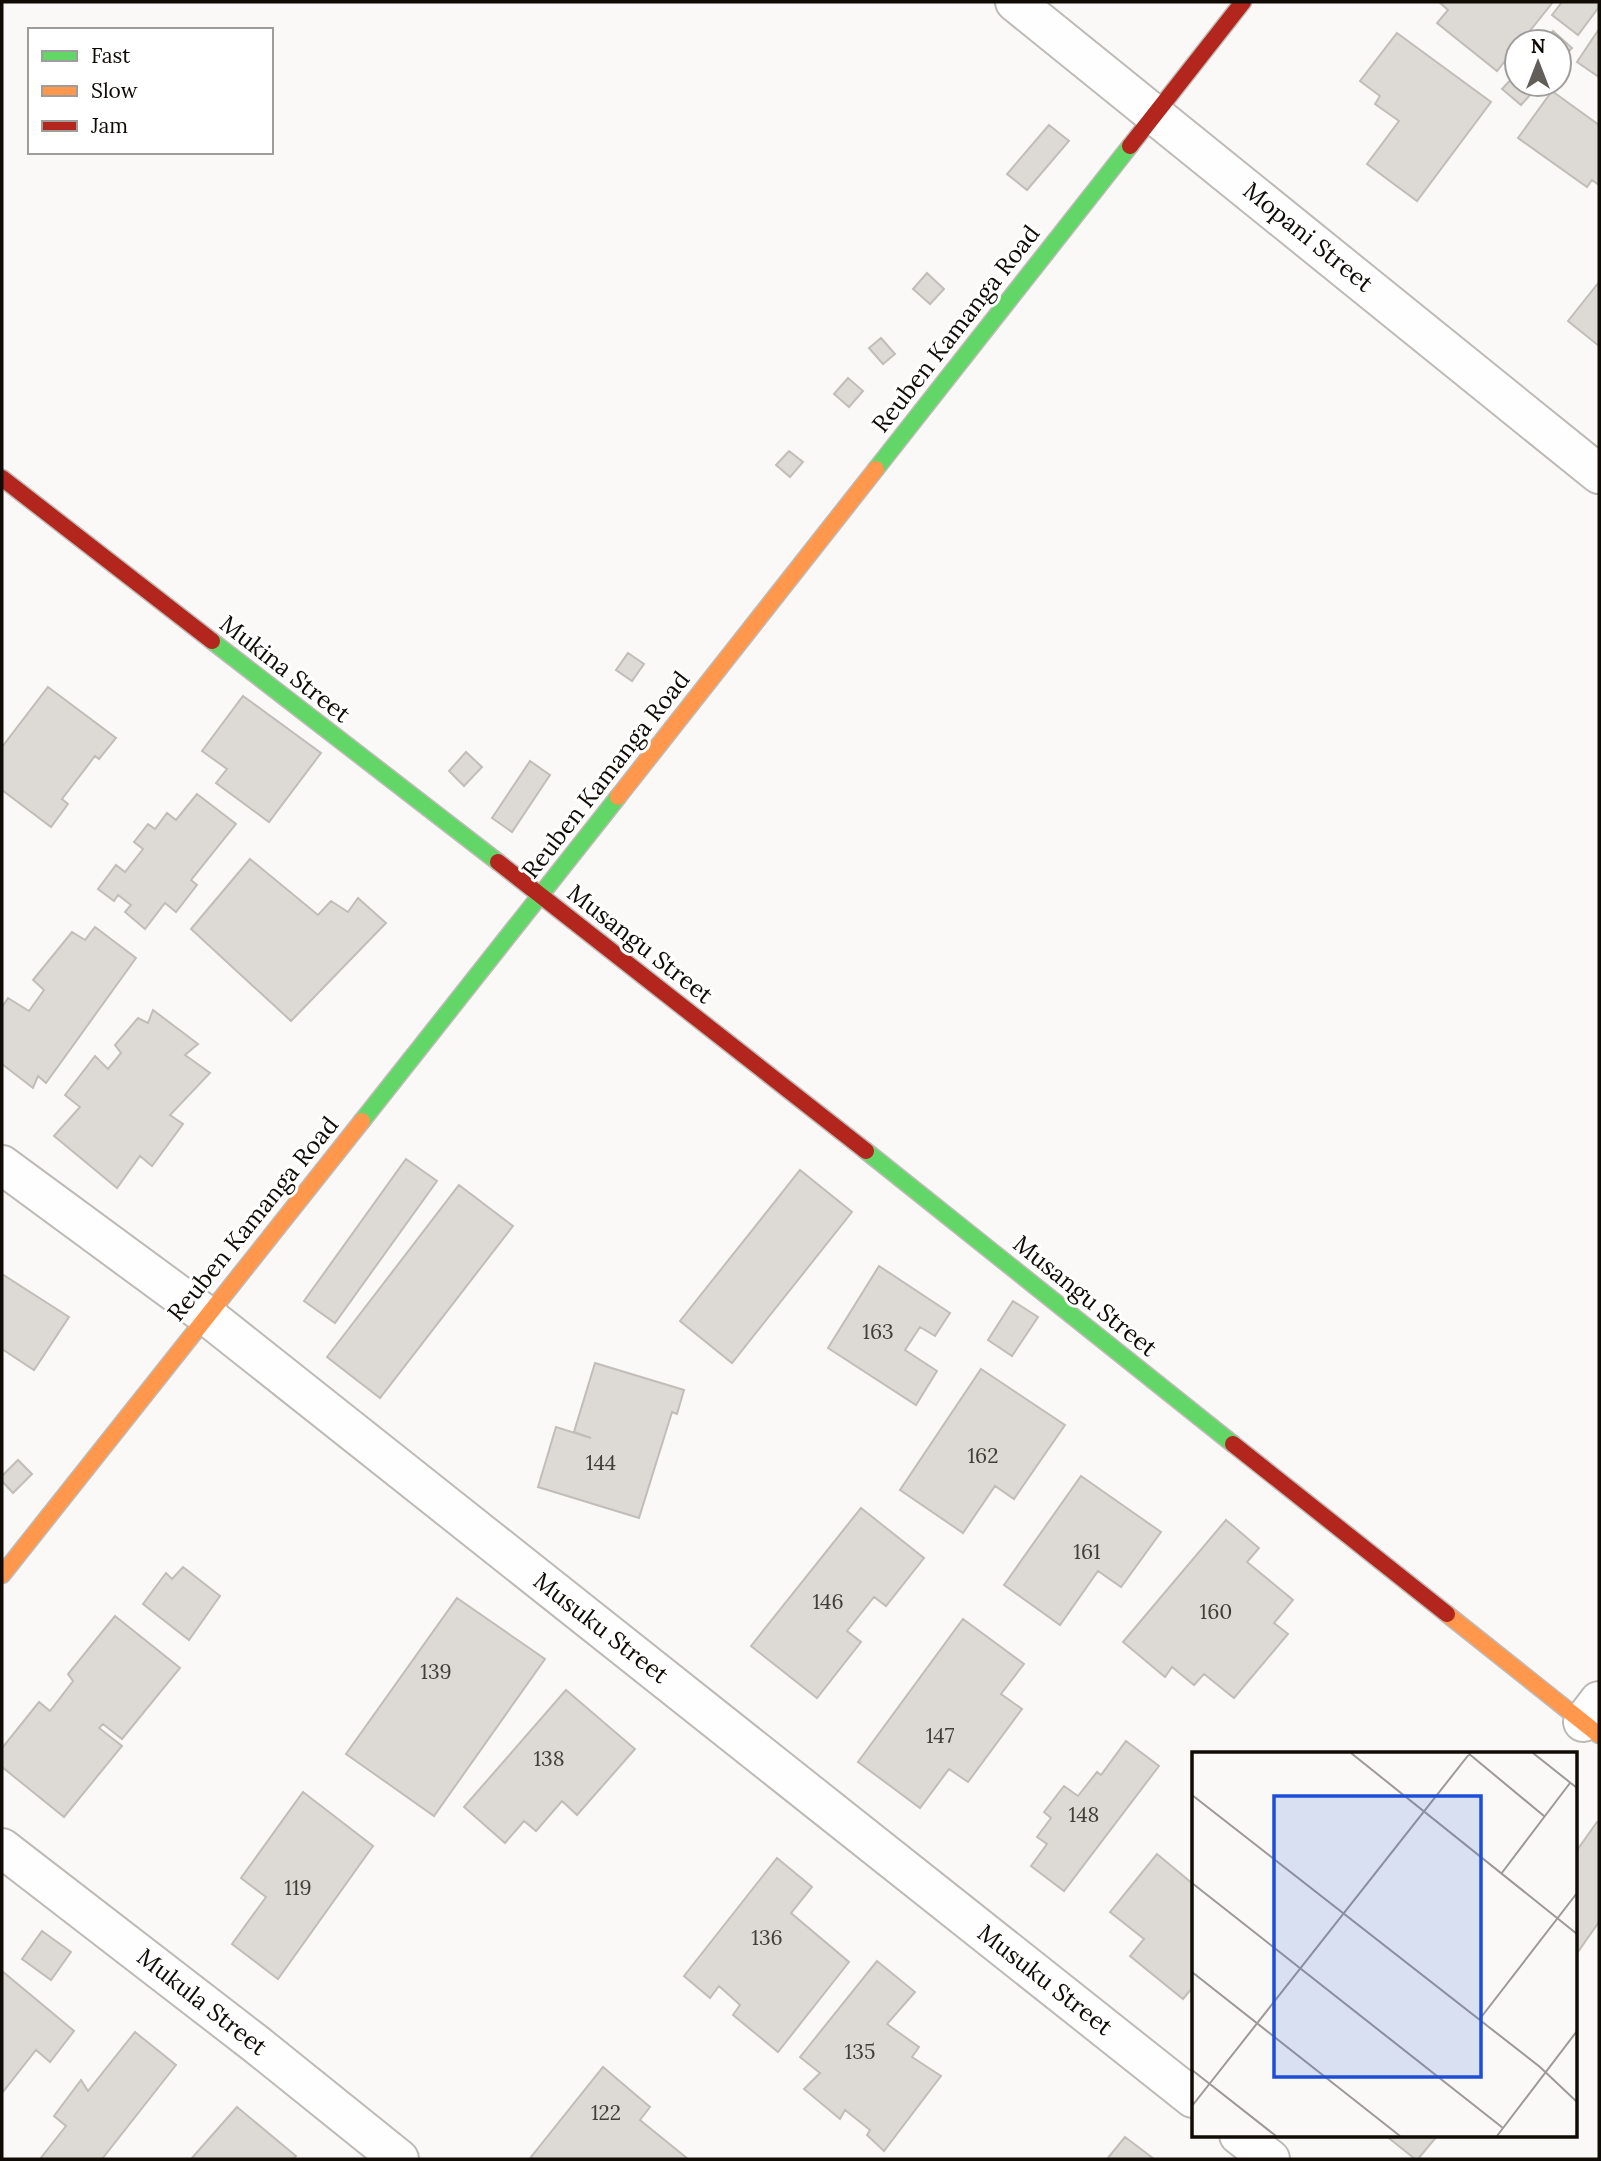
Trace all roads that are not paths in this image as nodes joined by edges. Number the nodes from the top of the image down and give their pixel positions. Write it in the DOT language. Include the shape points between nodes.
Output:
graph roads {
  1 [pos="1015,2"];
  2 [pos="1243,2"];
  3 [pos="1154,113"];
  4 [pos="1599,474"];
  5 [pos="2,478"];
  6 [pos="540,896"];
  7 [pos="2,1165"];
  8 [pos="206,1315"];
  9 [pos="2,1575"];
  10 [pos="1594,1719"];
  11 [pos="2,1848"];
  12 [pos="1192,2097"];
  13 [pos="1240,2136"];
  14 [pos="399,2159"];
  15 [pos="1270,2159"];
  1 -- 3 [label="street, Mopani Street"];
  2 -- 3 [label="street, Reuben Kamanga Road"];
  3 -- 4 [label="street, Mopani Street"];
  3 -- 6 [label="street, Reuben Kamanga Road"];
  5 -- 6 [label="street, Mukina Street"];
  6 -- 8 [label="street, Reuben Kamanga Road"];
  6 -- 10 [label="street, Musangu Street"];
  7 -- 8 [label="street, Musuku Street"];
  8 -- 9 [label="street, Reuben Kamanga Road"];
  8 -- 12 [label="street, Musuku Street"];
  11 -- 14 [label="street, Mukula Street"];
  13 -- 15 [label="street"];
}
